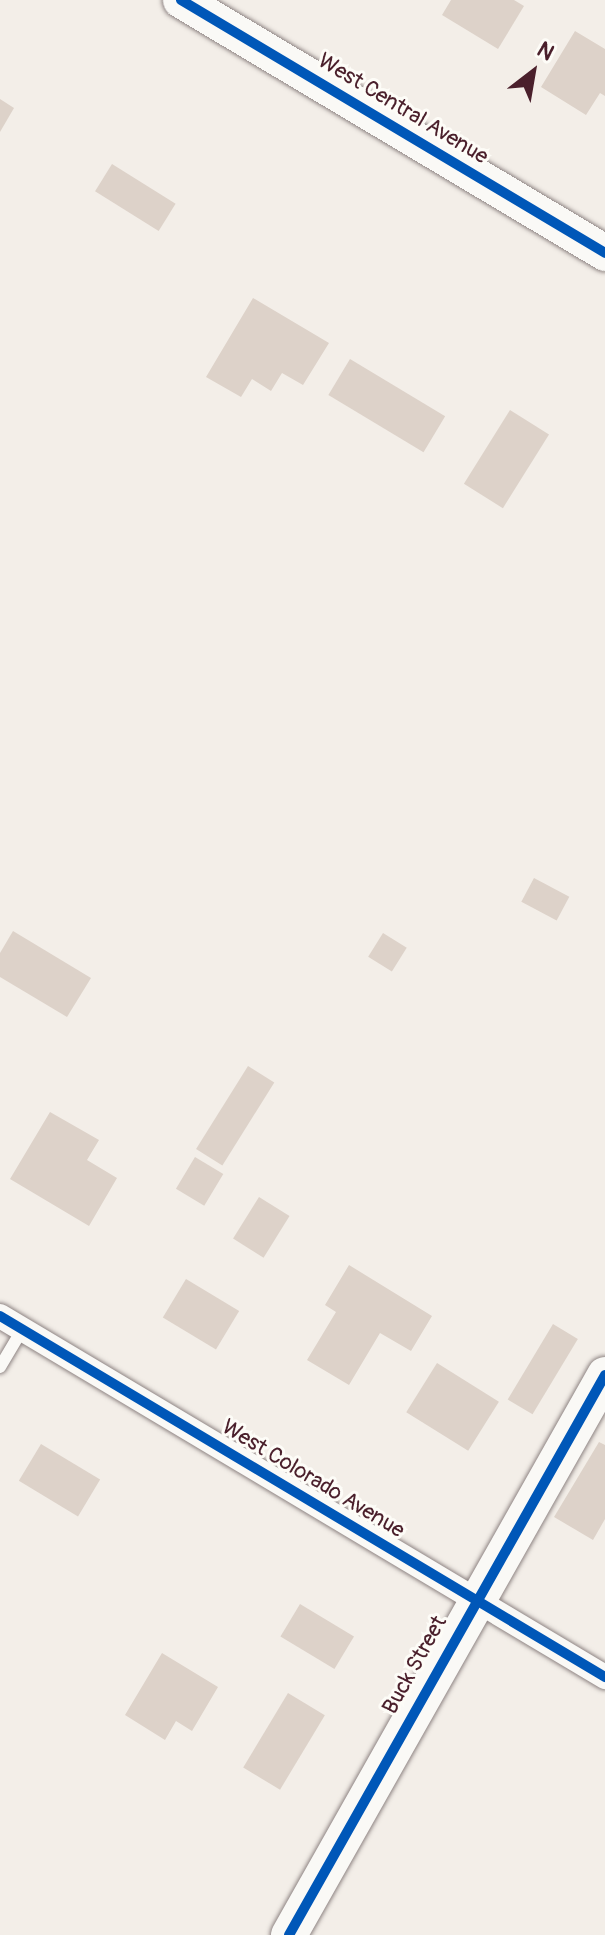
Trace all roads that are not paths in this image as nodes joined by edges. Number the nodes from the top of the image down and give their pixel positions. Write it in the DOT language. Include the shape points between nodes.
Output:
graph roads {
  1 [pos="181,0"];
  2 [pos="605,253"];
  3 [pos="0,1316"];
  4 [pos="22,1330"];
  5 [pos="0,1367"];
  6 [pos="605,1375"];
  7 [pos="475,1598"];
  8 [pos="605,1677"];
  9 [pos="289,1935"];
  1 -- 2 [label="street, West Central Avenue"];
  3 -- 4 [label="street, West Colorado Avenue"];
  4 -- 5 [label="lane"];
  4 -- 7 [label="street, West Colorado Avenue"];
  6 -- 7 [label="street, Buck Street"];
  7 -- 8 [label="street, West Colorado Avenue"];
  7 -- 9 [label="street, Buck Street"];
}
